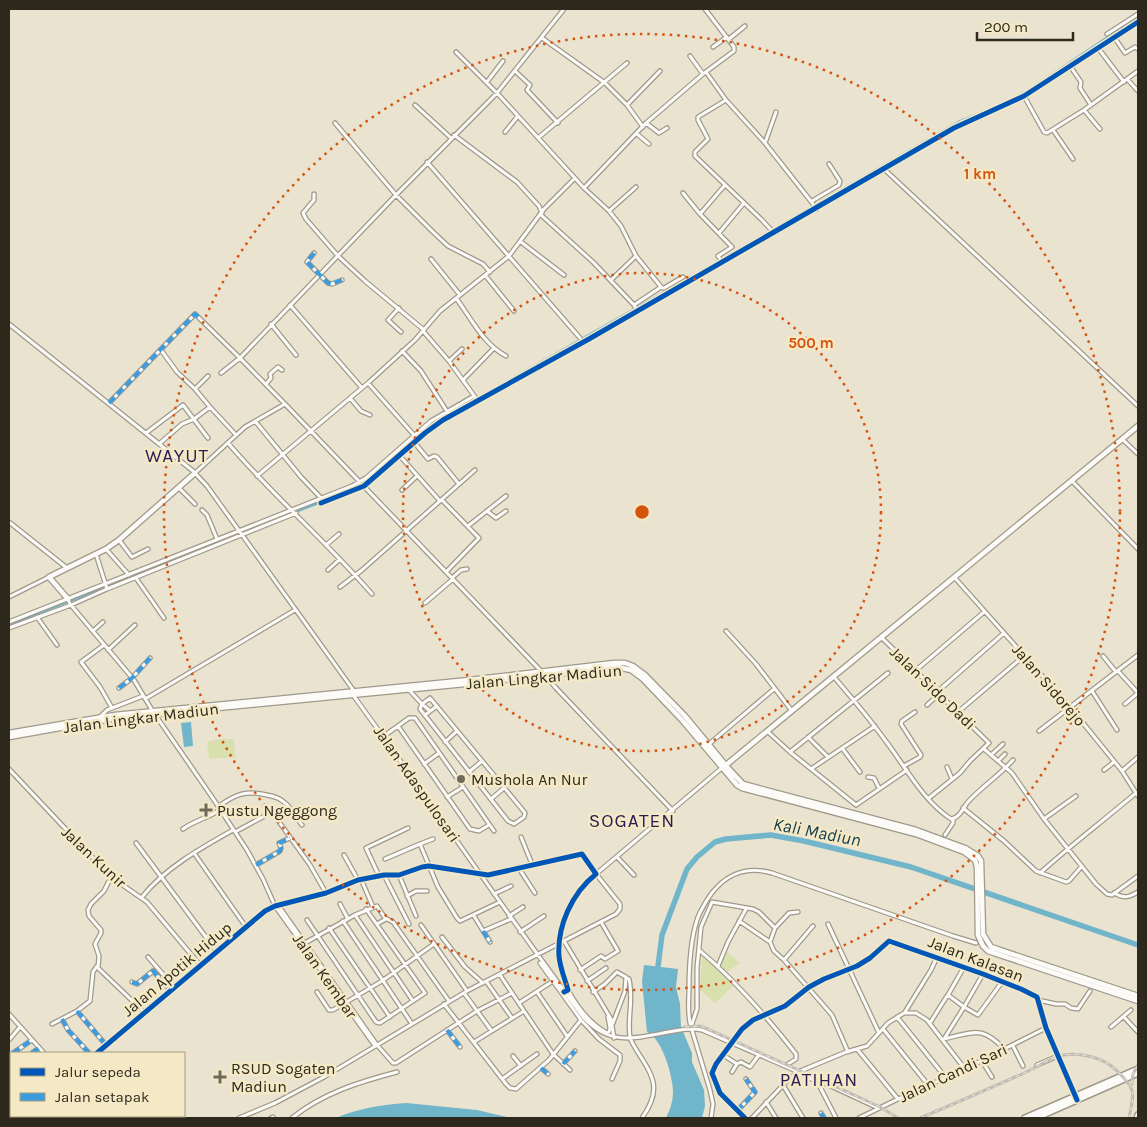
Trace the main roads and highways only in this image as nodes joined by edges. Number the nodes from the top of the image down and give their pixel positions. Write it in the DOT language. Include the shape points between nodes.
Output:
graph roads {
  1 [pos="1138,426"];
  2 [pos="195,473"];
  3 [pos="67,599"];
  4 [pos="487,680"];
  5 [pos="354,693"];
  6 [pos="100,718"];
  7 [pos="9,733"];
  8 [pos="9,737"];
  9 [pos="724,766"];
  10 [pos="868,818"];
  11 [pos="1113,990"];
  12 [pos="1138,996"];
  13 [pos="1138,1001"];
  14 [pos="1137,1072"];
  15 [pos="1076,1099"];
  16 [pos="1025,1118"];
  17 [pos="1036,1118"];
  1 -- 9 [label="main road"];
  2 -- 3 [label="main road" via="119,540 49,577"];
  4 -- 5 [label="main road, Jalan Lingkar Madiun"];
  4 -- 5 [label="main road, Jalan Lingkar Madiun"];
  4 -- 9 [label="main road, Jalan Lingkar Madiun" via="617,667 631,670 643,678"];
  4 -- 9 [label="main road, Jalan Lingkar Madiun" via="625,663 645,675 685,716"];
  5 -- 6 [label="main road, Jalan Lingkar Madiun"];
  6 -- 7 [label="main road, Jalan Lingkar Madiun"];
  6 -- 8 [label="main road, Jalan Lingkar Madiun"];
  9 -- 10 [label="main road, Jalan Lingkar Madiun" via="749,786 856,812"];
  9 -- 10 [label="main road, Jalan Lingkar Madiun" via="737,784 748,790"];
  10 -- 11 [label="main road, Jalan Lingkar Madiun" via="916,830 966,848 978,856 981,861 978,935 988,951"];
  11 -- 12 [label="main road, Jalan Lingkar Madiun"];
  11 -- 13 [label="main road, Jalan Lingkar Madiun"];
  14 -- 15 [label="highway"];
  15 -- 16 [label="highway"];
  15 -- 17 [label="highway"];
}
